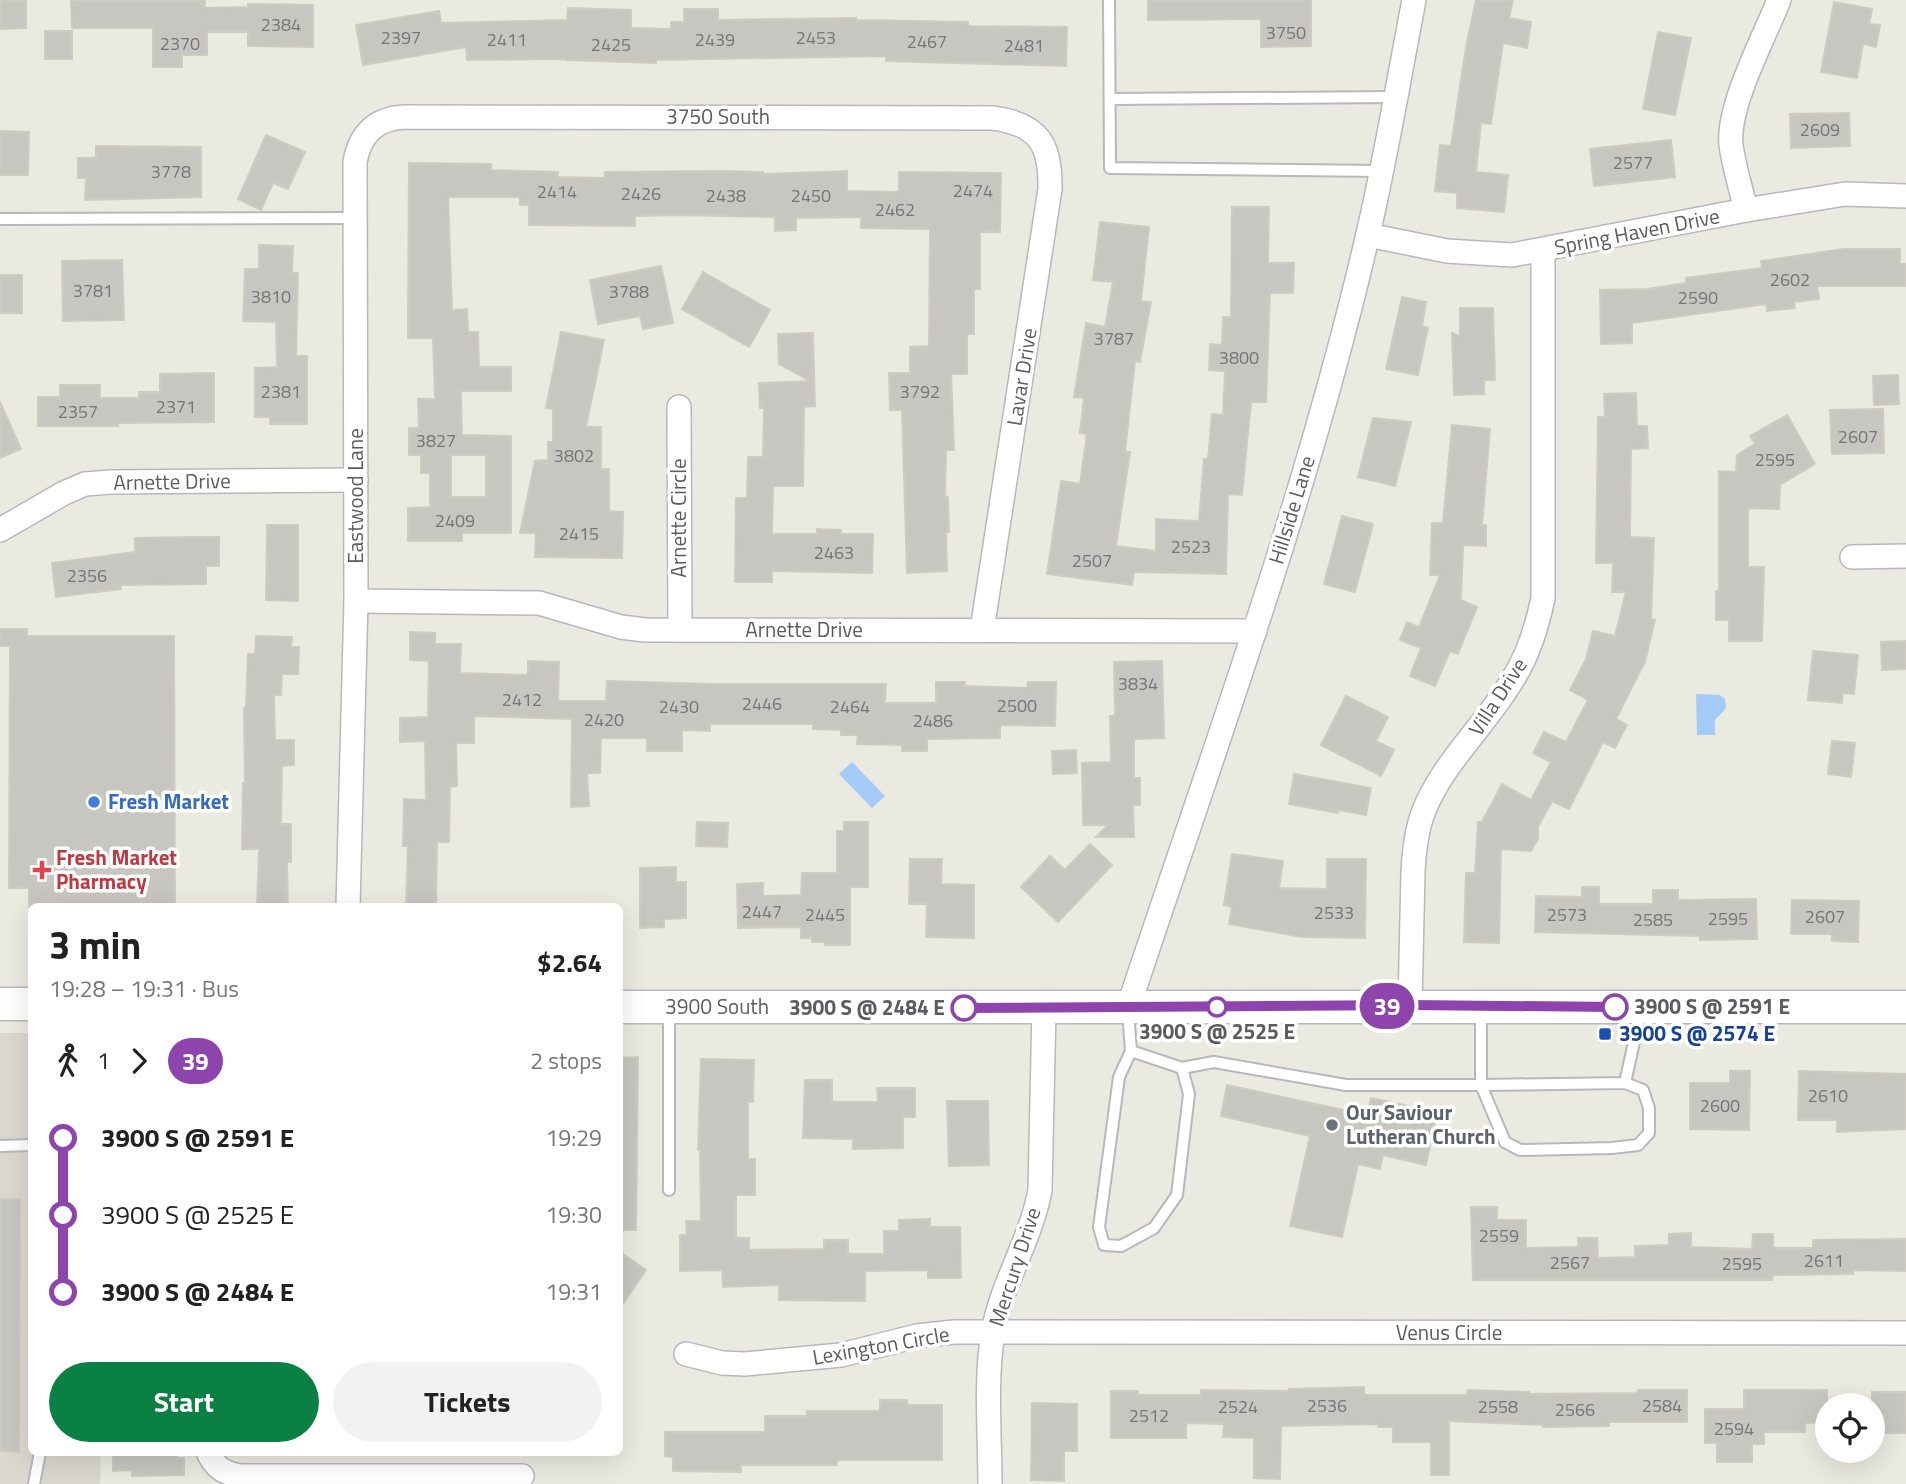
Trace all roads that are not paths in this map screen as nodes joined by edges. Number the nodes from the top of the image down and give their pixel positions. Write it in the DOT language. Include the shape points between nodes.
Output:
graph roads {
  1 [pos="1109,0"];
  2 [pos="1414,0"];
  3 [pos="1779,0"];
  4 [pos="1396,97"];
  5 [pos="1110,99"];
  6 [pos="405,117"];
  7 [pos="1028,130"];
  8 [pos="1381,171"];
  9 [pos="1906,196"];
  10 [pos="1746,210"];
  11 [pos="355,218"];
  12 [pos="0,219"];
  13 [pos="1368,235"];
  14 [pos="1543,251"];
  15 [pos="679,407"];
  16 [pos="356,480"];
  17 [pos="0,530"];
  18 [pos="1906,556"];
  19 [pos="1852,557"];
  20 [pos="356,601"];
  21 [pos="680,630"];
  22 [pos="982,630"];
  23 [pos="1255,631"];
  24 [pos="348,903"];
  25 [pos="0,1004"];
  26 [pos="28,1004"];
  27 [pos="1410,1005"];
  28 [pos="1480,1006"];
  29 [pos="623,1007"];
  30 [pos="669,1007"];
  31 [pos="1641,1007"];
  32 [pos="1906,1007"];
  33 [pos="1128,1008"];
  34 [pos="1044,1009"];
  35 [pos="1131,1051"];
  36 [pos="1182,1068"];
  37 [pos="1625,1083"];
  38 [pos="1481,1085"];
  39 [pos="0,1146"];
  40 [pos="28,1146"];
  41 [pos="669,1190"];
  42 [pos="993,1333"];
  43 [pos="1906,1333"];
  44 [pos="686,1354"];
  45 [pos="39,1456"];
  46 [pos="210,1457"];
  47 [pos="522,1476"];
  48 [pos="34,1484"];
  49 [pos="990,1484"];
  1 -- 5 [label="lane"];
  2 -- 4 [label="street, Hillside Lane"];
  3 -- 10 [label="street" via="1732,122 1731,144"];
  4 -- 5 [label="lane"];
  4 -- 8 [label="street, Hillside Lane"];
  5 -- 8 [label="lane" via="1110,168"];
  6 -- 7 [label="street, 3750 South" via="993,118 1014,121"];
  6 -- 11 [label="street, Eastwood Lane" via="385,119 360,142 355,162"];
  7 -- 22 [label="street, Lavar Drive" via="1047,152 1050,189"];
  8 -- 13 [label="street, Hillside Lane"];
  9 -- 10 [label="street, Spring Haven Drive" via="1845,194"];
  10 -- 14 [label="street, Spring Haven Drive"];
  11 -- 12 [label="lane"];
  11 -- 16 [label="street, Eastwood Lane"];
  13 -- 14 [label="street, Spring Haven Drive" via="1488,255"];
  13 -- 23 [label="street, Hillside Lane" via="1315,434"];
  14 -- 27 [label="street, Villa Drive" via="1543,598 1533,639 1514,677 1442,777 1423,814 1414,852"];
  15 -- 21 [label="street, Arnette Circle"];
  16 -- 17 [label="street, Arnette Drive" via="85,484"];
  16 -- 20 [label="street, Eastwood Lane"];
  18 -- 19 [label="street"];
  20 -- 21 [label="street, Arnette Drive" via="539,603 621,627"];
  20 -- 24 [label="street, Eastwood Lane"];
  21 -- 22 [label="street, Arnette Drive"];
  22 -- 23 [label="street, Arnette Drive"];
  23 -- 33 [label="street, Hillside Lane"];
  25 -- 26 [label="main road"];
  27 -- 28 [label="main road, 3900 South"];
  27 -- 33 [label="main road, 3900 South"];
  28 -- 31 [label="main road, 3900 South"];
  28 -- 38 [label="lane"];
  29 -- 30 [label="main road, 3900 South"];
  30 -- 34 [label="main road, 3900 South"];
  30 -- 41 [label="lane"];
  31 -- 32 [label="main road, 3900 South"];
  31 -- 37 [label="lane"];
  33 -- 34 [label="main road, 3900 South"];
  33 -- 35 [label="lane"];
  34 -- 42 [label="street, Mercury Drive" via="1040,1190"];
  35 -- 36 [label="lane"];
  35 -- 36 [label="lane" via="1119,1077 1099,1227 1104,1245 1121,1246 1154,1228 1177,1195 1189,1094"];
  36 -- 38 [label="lane" via="1214,1062 1346,1085"];
  37 -- 38 [label="lane"];
  37 -- 38 [label="lane" via="1643,1090 1649,1133 1638,1145 1612,1149 1520,1150 1506,1142"];
  39 -- 40 [label="lane"];
  42 -- 43 [label="street, Venus Circle"];
  42 -- 44 [label="street, Lexington Circle" via="930,1333 841,1355 745,1364"];
  42 -- 49 [label="street, Mercury Drive"];
  45 -- 48 [label="lane"];
  46 -- 47 [label="street" via="227,1473 240,1476"];
}
